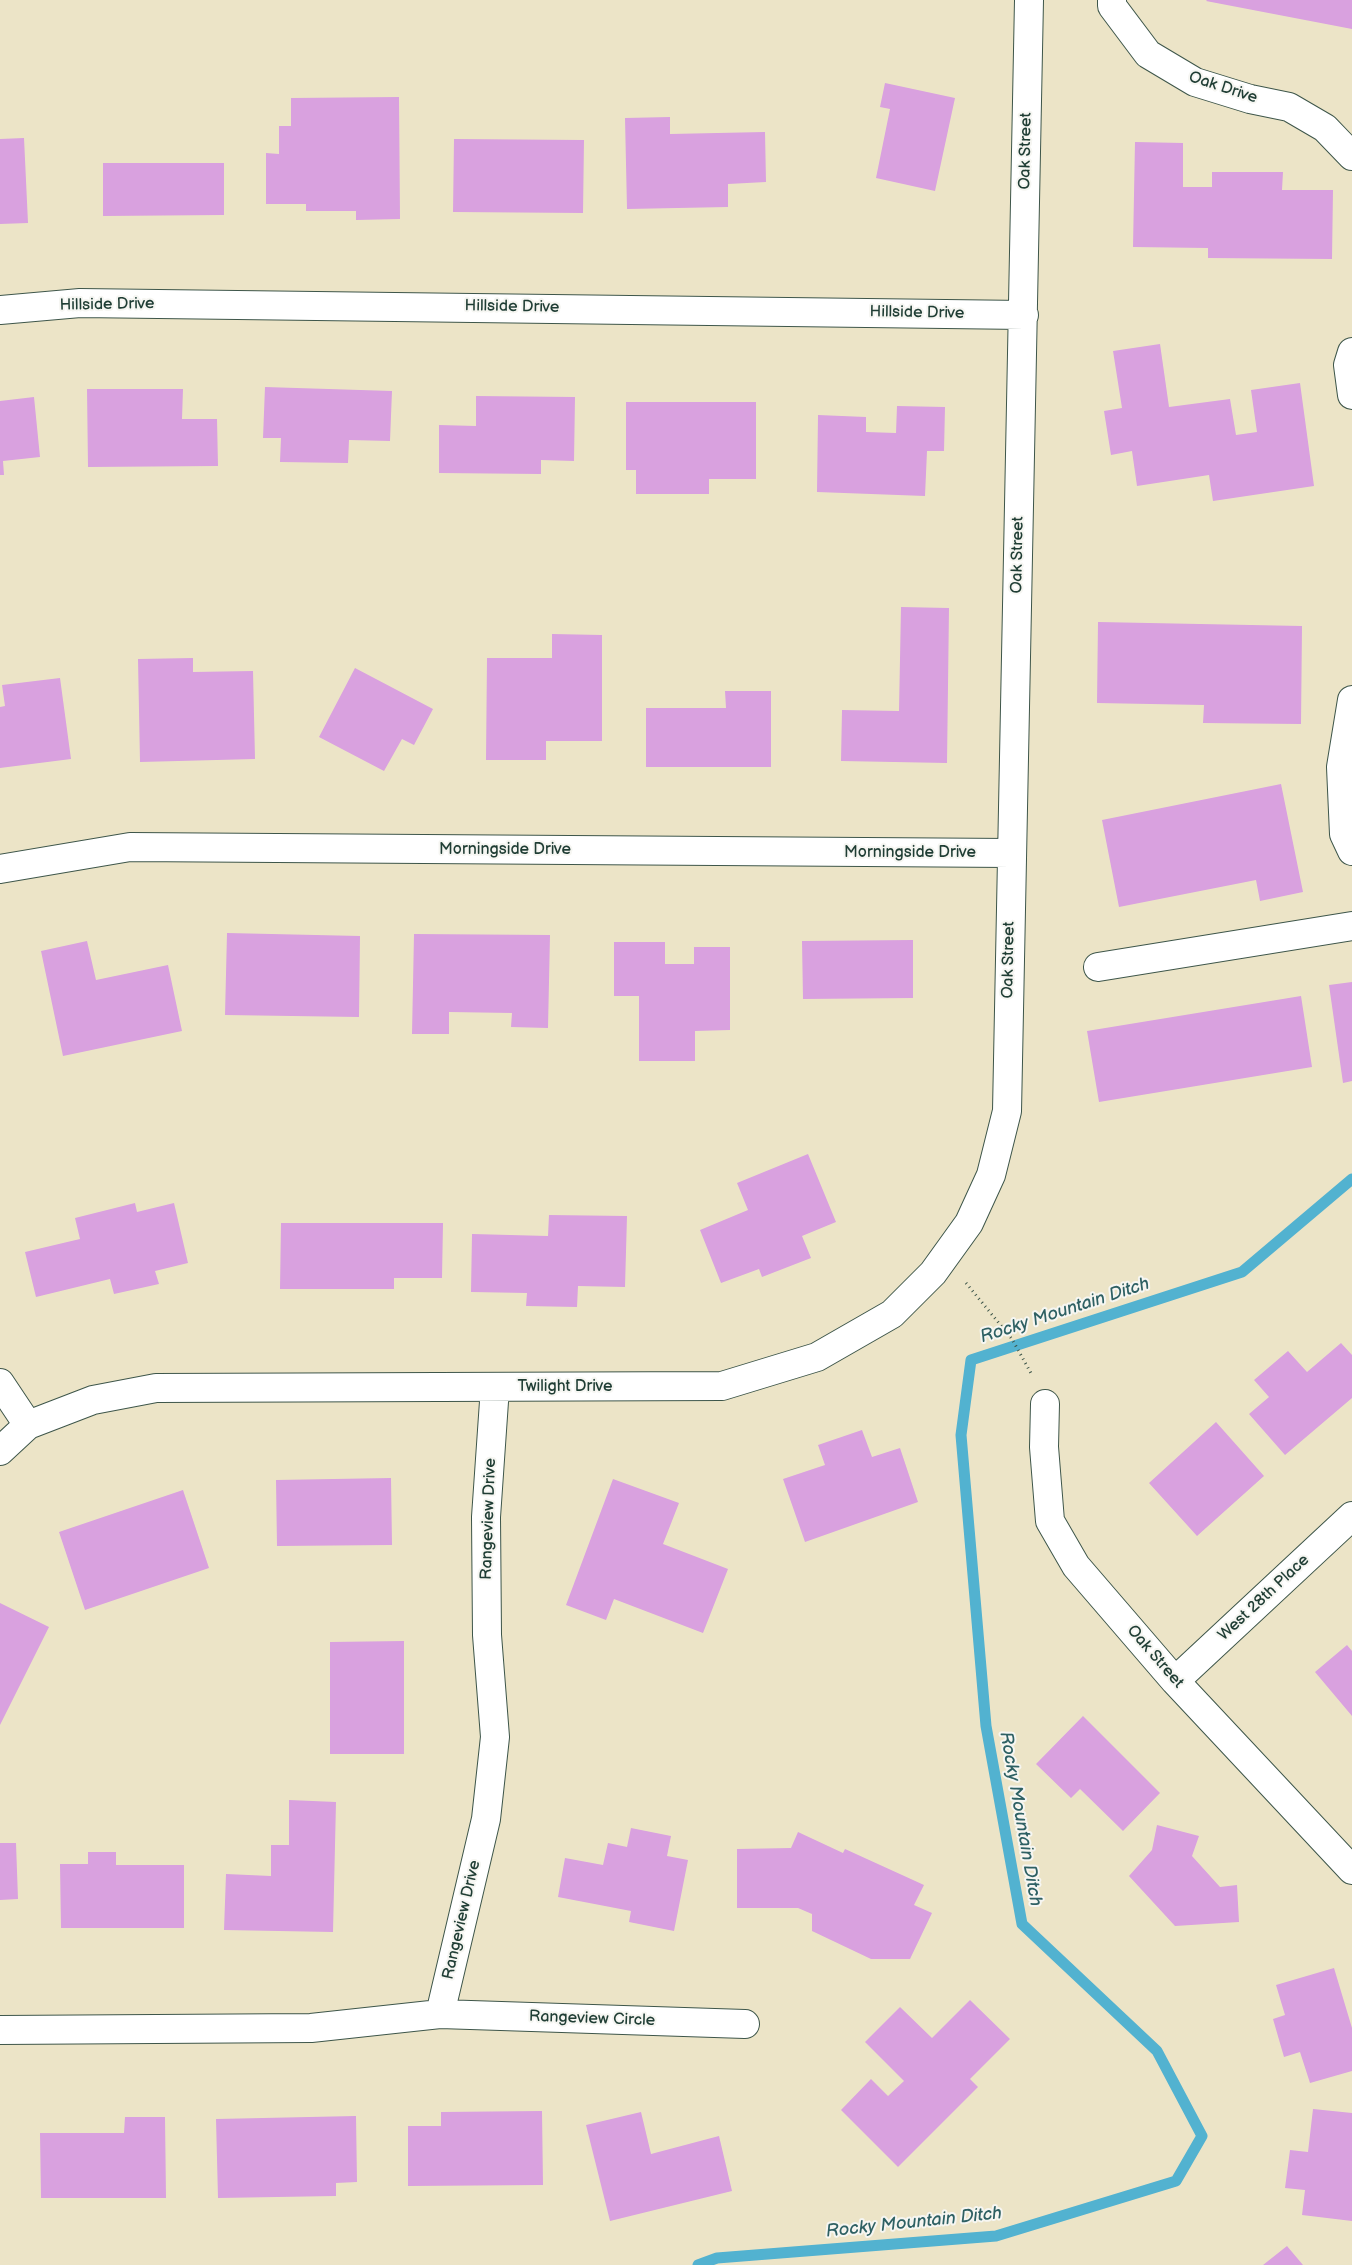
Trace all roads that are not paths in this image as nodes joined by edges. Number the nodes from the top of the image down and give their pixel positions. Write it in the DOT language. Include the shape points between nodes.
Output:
graph roads {
  1 [pos="1029,0"];
  2 [pos="1112,0"];
  3 [pos="1352,156"];
  4 [pos="0,310"];
  5 [pos="1024,315"];
  6 [pos="1352,352"];
  7 [pos="1352,395"];
  8 [pos="1352,700"];
  9 [pos="1352,851"];
  10 [pos="1011,853"];
  11 [pos="0,869"];
  12 [pos="1352,926"];
  13 [pos="1098,967"];
  14 [pos="1007,1111"];
  15 [pos="0,1384"];
  16 [pos="494,1387"];
  17 [pos="1040,1392"];
  18 [pos="28,1425"];
  19 [pos="0,1451"];
  20 [pos="1352,1516"];
  21 [pos="1175,1680"];
  22 [pos="1352,1870"];
  23 [pos="440,2014"];
  24 [pos="745,2024"];
  25 [pos="0,2030"];
  1 -- 5 [label="street, Oak Street"];
  2 -- 3 [label="street, Oak Drive" via="1112,6 1148,54 1195,82 1289,107 1325,128"];
  4 -- 5 [label="street, Hillside Drive" via="90,303"];
  5 -- 10 [label="street, Oak Street"];
  6 -- 7 [label="street" via="1348,365"];
  8 -- 9 [label="street" via="1341,767 1344,834"];
  10 -- 11 [label="street, Morningside Drive" via="130,848"];
  10 -- 14 [label="street, Oak Street"];
  12 -- 13 [label="street"];
  14 -- 16 [label="street, Twilight Drive" via="992,1175 969,1223 934,1273 892,1314 817,1357 722,1386"];
  15 -- 18 [label="street"];
  16 -- 18 [label="street, Twilight Drive" via="156,1388 93,1400"];
  16 -- 23 [label="street, Rangeview Drive" via="486,1517 487,1635 495,1737 486,1819"];
  17 -- 21 [label="street, Oak Street" via="1050,1520 1076,1566"];
  18 -- 19 [label="street, Twilight Drive"];
  20 -- 21 [label="street, West 28th Place"];
  21 -- 22 [label="street, Oak Street"];
  23 -- 24 [label="street, Rangeview Circle"];
  23 -- 25 [label="street" via="311,2028"];
}
